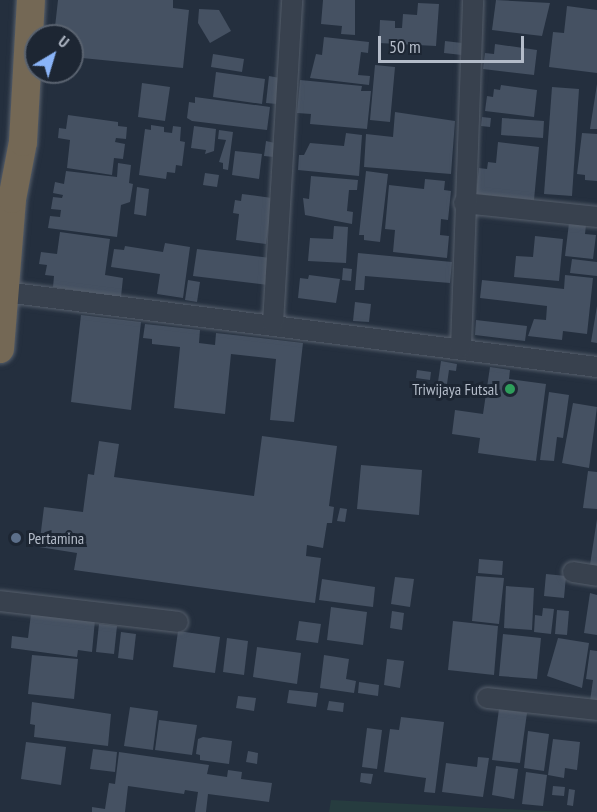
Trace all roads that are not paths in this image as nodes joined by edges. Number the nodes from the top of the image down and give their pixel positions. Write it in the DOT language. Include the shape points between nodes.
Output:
graph roads {
  1 [pos="31,0"];
  2 [pos="292,0"];
  3 [pos="473,0"];
  4 [pos="6,198"];
  5 [pos="464,202"];
  6 [pos="597,216"];
  7 [pos="5,292"];
  8 [pos="273,323"];
  9 [pos="461,347"];
  10 [pos="0,349"];
  11 [pos="597,367"];
  12 [pos="573,572"];
  13 [pos="597,576"];
  14 [pos="0,601"];
  15 [pos="178,622"];
  16 [pos="487,698"];
  17 [pos="597,710"];
  1 -- 4 [label="highway" via="23,142"];
  2 -- 8 [label="street"];
  3 -- 5 [label="street"];
  4 -- 7 [label="highway"];
  5 -- 6 [label="street"];
  5 -- 9 [label="street"];
  7 -- 8 [label="street"];
  7 -- 10 [label="highway"];
  8 -- 9 [label="street"];
  9 -- 11 [label="street"];
  12 -- 13 [label="street"];
  14 -- 15 [label="street"];
  16 -- 17 [label="street"];
}
